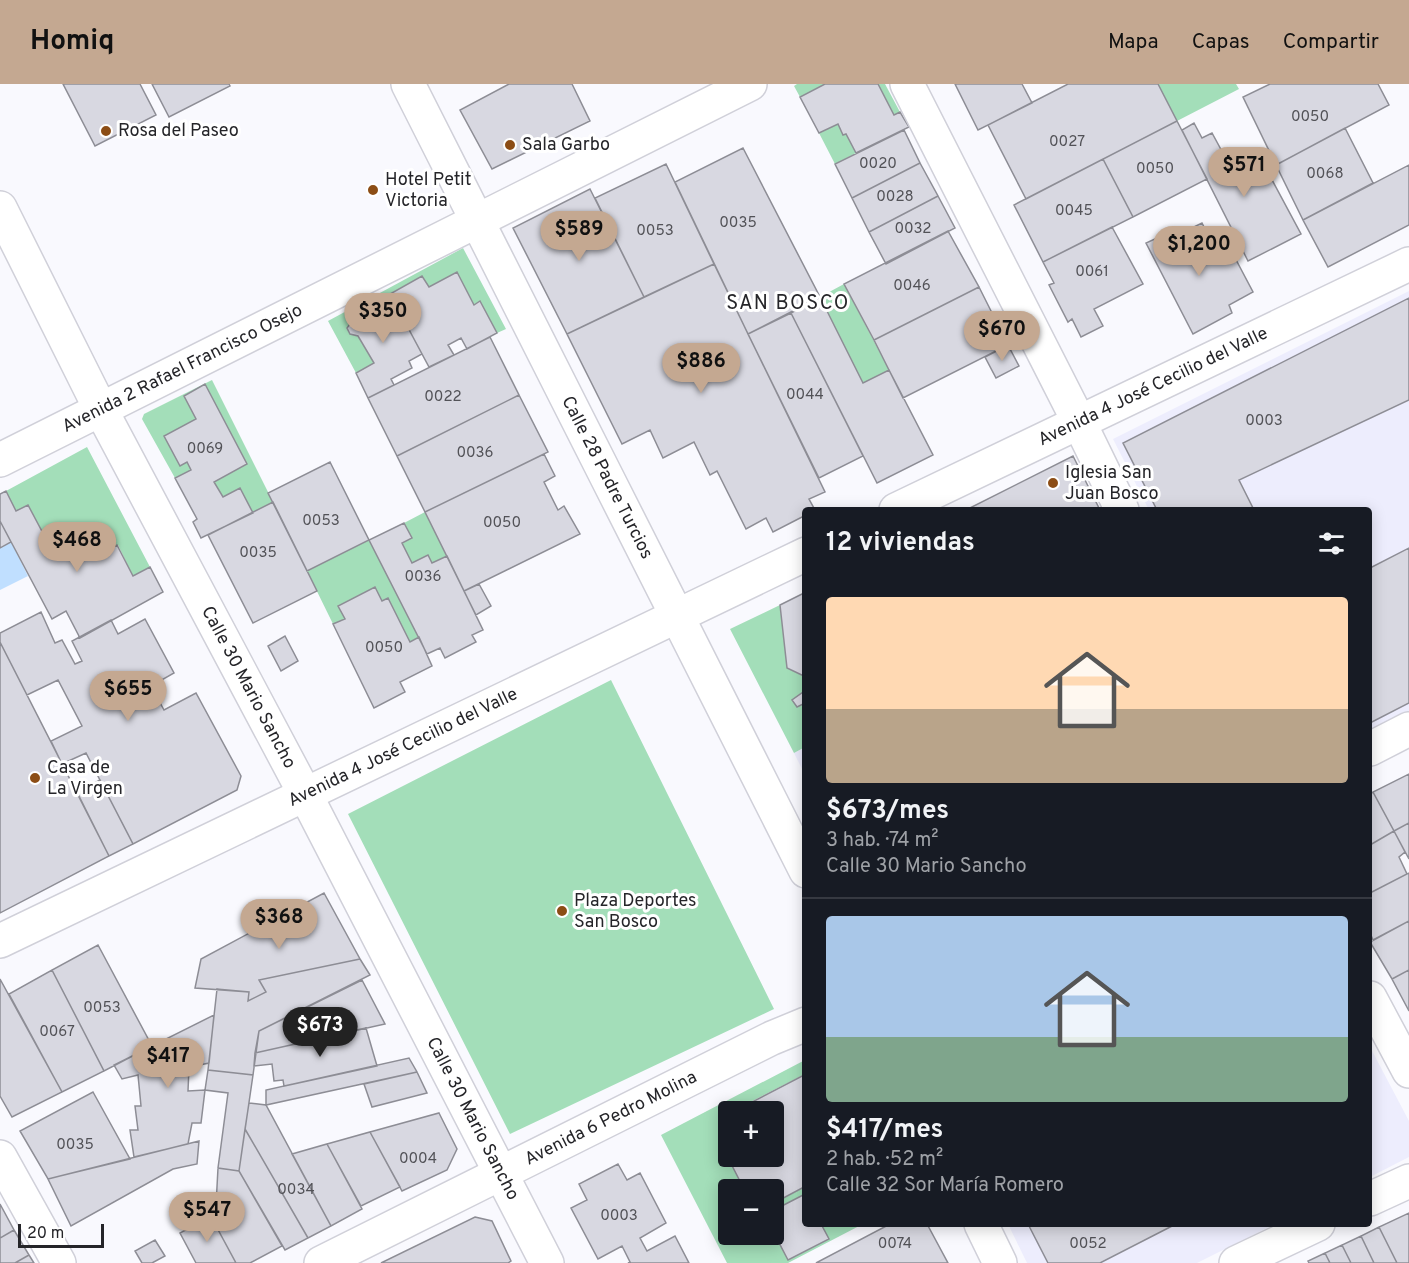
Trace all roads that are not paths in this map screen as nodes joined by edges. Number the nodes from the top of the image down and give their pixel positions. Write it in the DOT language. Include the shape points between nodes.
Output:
graph roads {
  1 [pos="408,84"];
  2 [pos="750,84"];
  3 [pos="907,84"];
  4 [pos="0,208"];
  5 [pos="476,222"];
  6 [pos="1409,264"];
  7 [pos="101,410"];
  8 [pos="1079,422"];
  9 [pos="0,460"];
  10 [pos="902,507"];
  11 [pos="1121,507"];
  12 [pos="802,556"];
  13 [pos="678,615"];
  14 [pos="1409,729"];
  15 [pos="1372,748"];
  16 [pos="305,794"];
  17 [pos="802,863"];
  18 [pos="0,941"];
  19 [pos="1372,1002"];
  20 [pos="802,1026"];
  21 [pos="1409,1071"];
  22 [pos="0,1157"];
  23 [pos="500,1174"];
  24 [pos="1409,1180"];
  25 [pos="1372,1198"];
  26 [pos="982,1227"];
  27 [pos="1312,1227"];
  28 [pos="59,1263"];
  29 [pos="321,1263"];
  30 [pos="547,1263"];
  31 [pos="1000,1263"];
  32 [pos="1236,1263"];
  1 -- 5 [label="street, Calle 28 Padre Turcios"];
  2 -- 5 [label="street, Avenida 2 Rafael Francisco Osejo"];
  3 -- 8 [label="street"];
  4 -- 7 [label="street, Calle 30 Mario Sancho"];
  5 -- 7 [label="street, Avenida 2 Rafael Francisco Osejo"];
  5 -- 13 [label="street, Calle 28 Padre Turcios"];
  6 -- 8 [label="street, Avenida 4 José Cecilio del Valle"];
  7 -- 9 [label="street, Avenida 2 Rafael Francisco Osejo"];
  7 -- 16 [label="street, Calle 30 Mario Sancho"];
  8 -- 10 [label="street, Avenida 4 José Cecilio del Valle"];
  8 -- 11 [label="street"];
  12 -- 13 [label="street, Avenida 4 José Cecilio del Valle"];
  13 -- 16 [label="street, Avenida 4 José Cecilio del Valle"];
  13 -- 17 [label="street, Calle 28 Padre Turcios"];
  14 -- 15 [label="street"];
  16 -- 18 [label="street, Avenida 4 José Cecilio del Valle"];
  16 -- 23 [label="street, Calle 30 Mario Sancho"];
  19 -- 21 [label="street"];
  20 -- 23 [label="street, Avenida 6 Pedro Molina"];
  22 -- 28 [label="street"];
  23 -- 29 [label="street, Avenida 6 Pedro Molina"];
  23 -- 30 [label="street, Calle 30 Mario Sancho"];
  24 -- 25 [label="street"];
  26 -- 31 [label="street"];
  27 -- 32 [label="street"];
}
